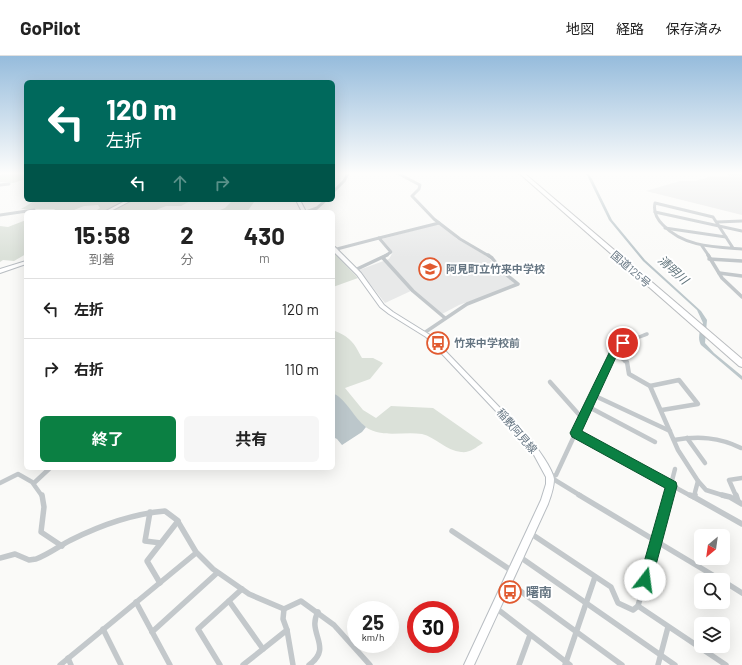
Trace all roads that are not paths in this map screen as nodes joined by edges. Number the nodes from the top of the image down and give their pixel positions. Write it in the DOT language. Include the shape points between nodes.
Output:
graph roads {
  1 [pos="417,201"];
  2 [pos="555,201"];
  3 [pos="558,201"];
  4 [pos="126,202"];
  5 [pos="324,202"];
  6 [pos="110,210"];
  7 [pos="311,210"];
  8 [pos="24,211"];
  9 [pos="655,212"];
  10 [pos="0,214"];
  11 [pos="742,221"];
  12 [pos="717,222"];
  13 [pos="439,223"];
  14 [pos="719,226"];
  15 [pos="665,228"];
  16 [pos="742,232"];
  17 [pos="726,237"];
  18 [pos="379,238"];
  19 [pos="702,246"];
  20 [pos="733,248"];
  21 [pos="335,249"];
  22 [pos="742,249"];
  23 [pos="335,251"];
  24 [pos="383,258"];
  25 [pos="709,258"];
  26 [pos="742,261"];
  27 [pos="24,263"];
  28 [pos="355,270"];
  29 [pos="0,271"];
  30 [pos="719,274"];
  31 [pos="742,276"];
  32 [pos="736,291"];
  33 [pos="742,292"];
  34 [pos="742,297"];
  35 [pos="445,318"];
  36 [pos="698,325"];
  37 [pos="424,333"];
  38 [pos="647,334"];
  39 [pos="712,337"];
  40 [pos="613,353"];
  41 [pos="742,359"];
  42 [pos="742,364"];
  43 [pos="550,382"];
  44 [pos="650,386"];
  45 [pos="592,395"];
  46 [pos="588,406"];
  47 [pos="662,410"];
  48 [pos="582,418"];
  49 [pos="670,432"];
  50 [pos="576,433"];
  51 [pos="687,438"];
  52 [pos="674,440"];
  53 [pos="655,442"];
  54 [pos="741,448"];
  55 [pos="705,462"];
  56 [pos="675,469"];
  57 [pos="48,470"];
  58 [pos="550,477"];
  59 [pos="742,478"];
  60 [pos="698,481"];
  61 [pos="0,483"];
  62 [pos="34,483"];
  63 [pos="672,486"];
  64 [pos="694,498"];
  65 [pos="740,502"];
  66 [pos="150,512"];
  67 [pos="178,521"];
  68 [pos="742,524"];
  69 [pos="452,531"];
  70 [pos="530,533"];
  71 [pos="656,540"];
  72 [pos="161,543"];
  73 [pos="62,546"];
  74 [pos="196,553"];
  75 [pos="520,557"];
  76 [pos="0,558"];
  77 [pos="513,572"];
  78 [pos="217,573"];
  79 [pos="709,573"];
  80 [pos="595,576"];
  81 [pos="508,582"];
  82 [pos="160,583"];
  83 [pos="730,586"];
  84 [pos="242,589"];
  85 [pos="742,593"];
  86 [pos="136,602"];
  87 [pos="229,602"];
  88 [pos="586,603"];
  89 [pos="638,606"];
  90 [pos="496,608"];
  91 [pos="284,609"];
  92 [pos="318,612"];
  93 [pos="668,627"];
  94 [pos="103,630"];
  95 [pos="287,630"];
  96 [pos="152,632"];
  97 [pos="576,632"];
  98 [pos="530,635"];
  99 [pos="263,649"];
  100 [pos="660,655"];
  101 [pos="70,662"];
  102 [pos="567,664"];
  103 [pos="60,665"];
  104 [pos="121,665"];
  105 [pos="170,665"];
  106 [pos="220,665"];
  107 [pos="243,665"];
  108 [pos="293,665"];
  109 [pos="309,665"];
  110 [pos="370,665"];
  111 [pos="469,665"];
  112 [pos="518,665"];
  113 [pos="622,665"];
  114 [pos="658,665"];
  115 [pos="675,665"];
  116 [pos="726,665"];
  1 -- 13 [label="street"];
  2 -- 36 [label="highway, 国道125号"];
  3 -- 36 [label="highway, 国道125号"];
  4 -- 6 [label="main road"];
  5 -- 7 [label="street"];
  8 -- 10 [label="street"];
  9 -- 12 [label="street" via="655,203 707,215"];
  9 -- 14 [label="street"];
  9 -- 15 [label="street"];
  11 -- 12 [label="street"];
  12 -- 14 [label="street"];
  13 -- 18 [label="street"];
  13 -- 35 [label="street" via="492,258 503,272 518,284 467,304"];
  14 -- 16 [label="street"];
  14 -- 17 [label="street"];
  15 -- 17 [label="street"];
  15 -- 19 [label="street" via="679,238"];
  17 -- 20 [label="street"];
  18 -- 21 [label="street"];
  18 -- 24 [label="street" via="391,253"];
  19 -- 20 [label="street"];
  19 -- 25 [label="street"];
  20 -- 22 [label="street"];
  23 -- 28 [label="main road, 稲敷阿見線"];
  24 -- 28 [label="street"];
  24 -- 35 [label="street" via="413,291"];
  25 -- 26 [label="street"];
  25 -- 30 [label="street"];
  27 -- 29 [label="main road"];
  28 -- 37 [label="main road, 稲敷阿見線" via="386,310"];
  30 -- 31 [label="street"];
  30 -- 32 [label="street"];
  32 -- 33 [label="street"];
  32 -- 34 [label="street"];
  35 -- 37 [label="street"];
  36 -- 39 [label="highway, 国道125号"];
  37 -- 58 [label="main road, 稲敷阿見線" via="527,440"];
  38 -- 40 [label="street" via="623,343"];
  39 -- 41 [label="highway, 国道125号"];
  39 -- 42 [label="highway, 国道125号"];
  40 -- 44 [label="street" via="627,362 629,374"];
  40 -- 45 [label="street"];
  43 -- 48 [label="street"];
  44 -- 47 [label="street"];
  44 -- 47 [label="street" via="679,380 698,404"];
  45 -- 46 [label="street"];
  45 -- 49 [label="street"];
  46 -- 48 [label="street"];
  46 -- 53 [label="street"];
  47 -- 49 [label="street"];
  48 -- 50 [label="street"];
  49 -- 52 [label="street"];
  50 -- 58 [label="street" via="556,475"];
  50 -- 63 [label="street"];
  51 -- 52 [label="street"];
  51 -- 54 [label="street" via="713,438"];
  51 -- 55 [label="street"];
  52 -- 60 [label="street"];
  56 -- 63 [label="street"];
  57 -- 62 [label="street"];
  58 -- 70 [label="main road" via="548,492"];
  58 -- 71 [label="street"];
  59 -- 65 [label="street" via="729,480"];
  60 -- 64 [label="street"];
  60 -- 65 [label="street" via="706,490"];
  61 -- 62 [label="street" via="18,474"];
  62 -- 73 [label="street" via="44,506 41,532"];
  63 -- 64 [label="street"];
  63 -- 71 [label="street"];
  64 -- 68 [label="street"];
  66 -- 67 [label="street" via="165,511"];
  66 -- 72 [label="street" via="145,541"];
  66 -- 73 [label="street" via="96,529"];
  67 -- 72 [label="street"];
  67 -- 74 [label="street"];
  69 -- 77 [label="street"];
  70 -- 75 [label="main road"];
  70 -- 80 [label="street"];
  71 -- 79 [label="street"];
  71 -- 89 [label="street"];
  72 -- 82 [label="street" via="147,561"];
  73 -- 76 [label="street" via="30,560 24,560 14,554"];
  74 -- 78 [label="street"];
  74 -- 82 [label="street"];
  75 -- 77 [label="main road"];
  75 -- 88 [label="street"];
  77 -- 81 [label="main road"];
  78 -- 84 [label="street"];
  78 -- 96 [label="street"];
  80 -- 88 [label="street"];
  80 -- 89 [label="street" via="611,587 618,603 633,610"];
  81 -- 90 [label="main road"];
  81 -- 97 [label="street"];
  82 -- 86 [label="street"];
  83 -- 85 [label="street"];
  84 -- 87 [label="street"];
  84 -- 91 [label="street"];
  86 -- 94 [label="street"];
  86 -- 96 [label="street"];
  87 -- 99 [label="street"];
  87 -- 106 [label="street" via="198,629"];
  88 -- 97 [label="street"];
  88 -- 100 [label="street"];
  89 -- 93 [label="street"];
  90 -- 98 [label="street"];
  90 -- 111 [label="main road"];
  91 -- 92 [label="street" via="302,601"];
  91 -- 95 [label="street" via="283,619"];
  92 -- 109 [label="street" via="314,620 321,653 317,660"];
  92 -- 110 [label="street" via="334,625"];
  93 -- 100 [label="street"];
  93 -- 116 [label="street"];
  94 -- 101 [label="street"];
  94 -- 104 [label="street"];
  95 -- 99 [label="street"];
  95 -- 108 [label="street"];
  96 -- 105 [label="street"];
  97 -- 102 [label="street"];
  97 -- 113 [label="street"];
  98 -- 102 [label="street"];
  98 -- 112 [label="street"];
  99 -- 107 [label="street"];
  100 -- 114 [label="street"];
  100 -- 115 [label="street"];
  101 -- 103 [label="street"];
}
